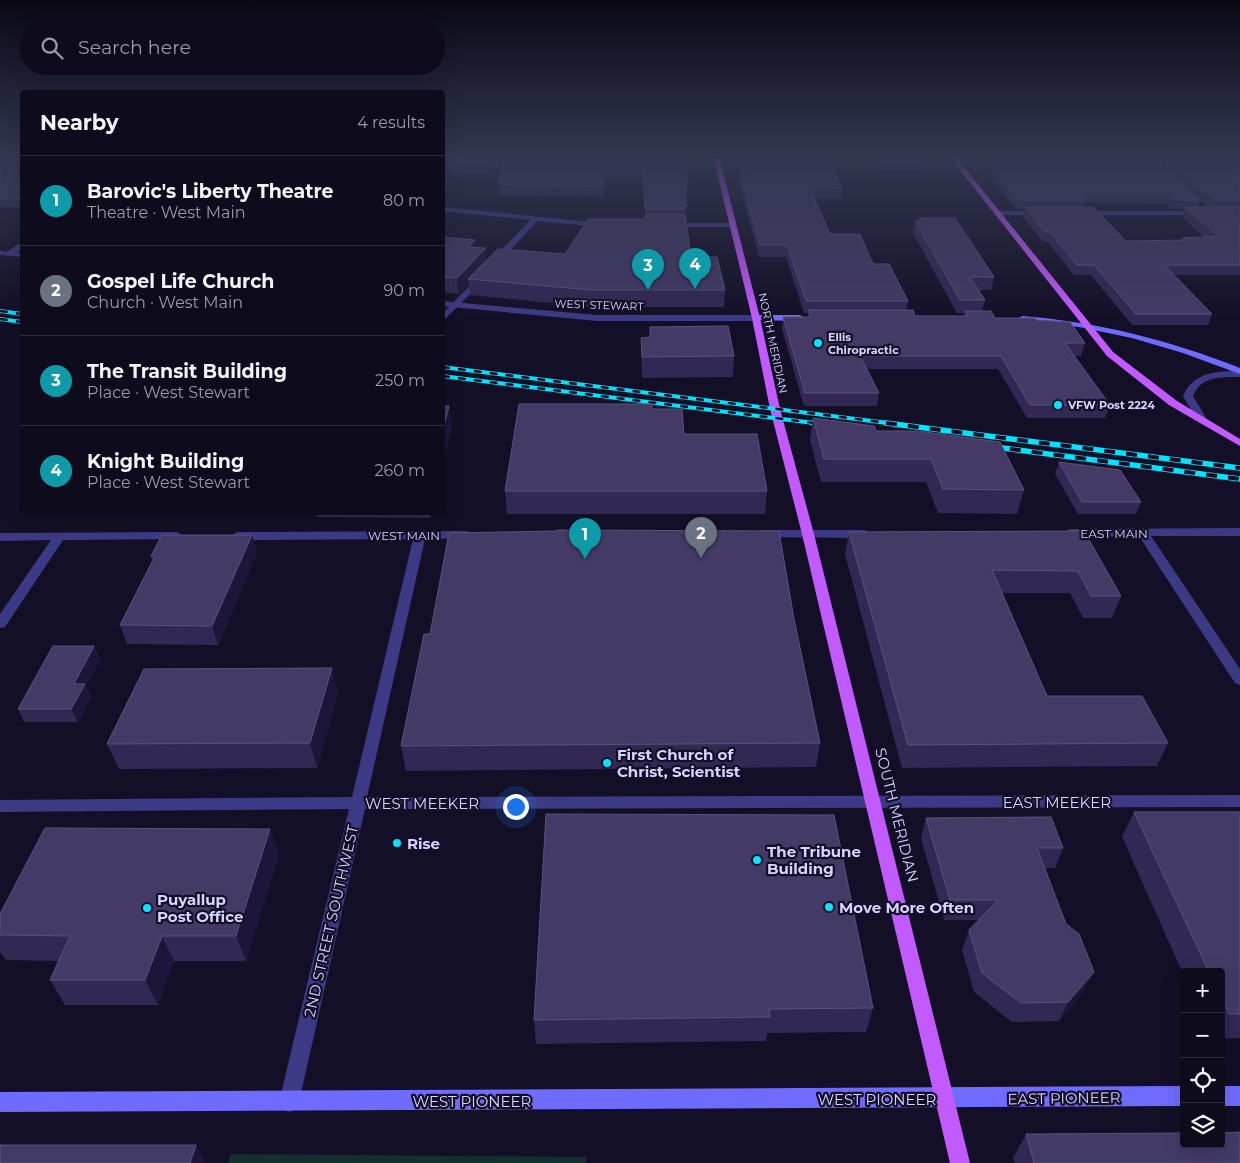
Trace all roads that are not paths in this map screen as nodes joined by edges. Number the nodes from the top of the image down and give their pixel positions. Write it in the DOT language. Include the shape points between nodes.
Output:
graph roads {
  1 [pos="454,210"];
  2 [pos="729,210"];
  3 [pos="995,210"];
  4 [pos="1206,210"];
  5 [pos="997,213"];
  6 [pos="1051,213"];
  7 [pos="1070,213"];
  8 [pos="535,219"];
  9 [pos="610,225"];
  10 [pos="659,225"];
  11 [pos="733,225"];
  12 [pos="20,247"];
  13 [pos="4,253"];
  14 [pos="20,255"];
  15 [pos="490,268"];
  16 [pos="483,276"];
  17 [pos="445,303"];
  18 [pos="457,305"];
  19 [pos="445,317"];
  20 [pos="756,318"];
  21 [pos="808,318"];
  22 [pos="1012,319"];
  23 [pos="1085,324"];
  24 [pos="1240,372"];
  25 [pos="1203,421"];
  26 [pos="1240,442"];
  27 [pos="1240,532"];
  28 [pos="1059,533"];
  29 [pos="1143,533"];
  30 [pos="750,534"];
  31 [pos="808,534"];
  32 [pos="879,534"];
  33 [pos="420,535"];
  34 [pos="478,535"];
  35 [pos="193,536"];
  36 [pos="223,536"];
  37 [pos="0,537"];
  38 [pos="59,537"];
  39 [pos="0,624"];
  40 [pos="1240,680"];
  41 [pos="873,802"];
  42 [pos="1240,802"];
  43 [pos="358,803"];
  44 [pos="0,806"];
  45 [pos="1180,1096"];
  46 [pos="1225,1096"];
  47 [pos="1240,1096"];
  48 [pos="944,1099"];
  49 [pos="0,1102"];
  50 [pos="289,1102"];
  51 [pos="960,1163"];
  1 -- 8 [label="street"];
  2 -- 11 [label="main road, NORTH MERIDIAN"];
  3 -- 5 [label="main road"];
  4 -- 7 [label="street" via="1209,213"];
  5 -- 6 [label="street"];
  5 -- 23 [label="main road"];
  8 -- 9 [label="street"];
  8 -- 15 [label="street"];
  10 -- 11 [label="street"];
  11 -- 20 [label="main road, NORTH MERIDIAN"];
  12 -- 13 [label="street"];
  13 -- 14 [label="street"];
  16 -- 18 [label="street"];
  17 -- 18 [label="street, WEST STEWART"];
  18 -- 19 [label="street"];
  18 -- 20 [label="street, WEST STEWART" via="597,318"];
  20 -- 21 [label="main road"];
  20 -- 31 [label="main road, NORTH MERIDIAN" via="777,419"];
  22 -- 23 [label="main road"];
  23 -- 24 [label="main road" via="1158,342"];
  23 -- 25 [label="main road" via="1124,366 1165,398"];
  24 -- 25 [label="street" via="1208,377 1193,385 1188,396"];
  25 -- 26 [label="main road"];
  27 -- 29 [label="street, EAST MAIN"];
  28 -- 29 [label="street, EAST MAIN"];
  29 -- 40 [label="street"];
  30 -- 31 [label="street"];
  31 -- 32 [label="street"];
  31 -- 41 [label="main road, SOUTH MERIDIAN"];
  33 -- 34 [label="street, WEST MAIN"];
  33 -- 36 [label="street, WEST MAIN"];
  33 -- 43 [label="street, 2ND STREET SOUTHWEST"];
  35 -- 38 [label="street"];
  37 -- 38 [label="street"];
  38 -- 39 [label="street"];
  41 -- 42 [label="street, EAST MEEKER"];
  41 -- 43 [label="street, WEST MEEKER"];
  41 -- 48 [label="main road, SOUTH MERIDIAN"];
  43 -- 44 [label="street, WEST MEEKER"];
  43 -- 50 [label="street, 2ND STREET SOUTHWEST"];
  45 -- 48 [label="main road, EAST PIONEER"];
  46 -- 47 [label="main road"];
  48 -- 50 [label="main road, WEST PIONEER"];
  48 -- 51 [label="main road, SOUTH MERIDIAN"];
  49 -- 50 [label="main road, WEST PIONEER"];
}
